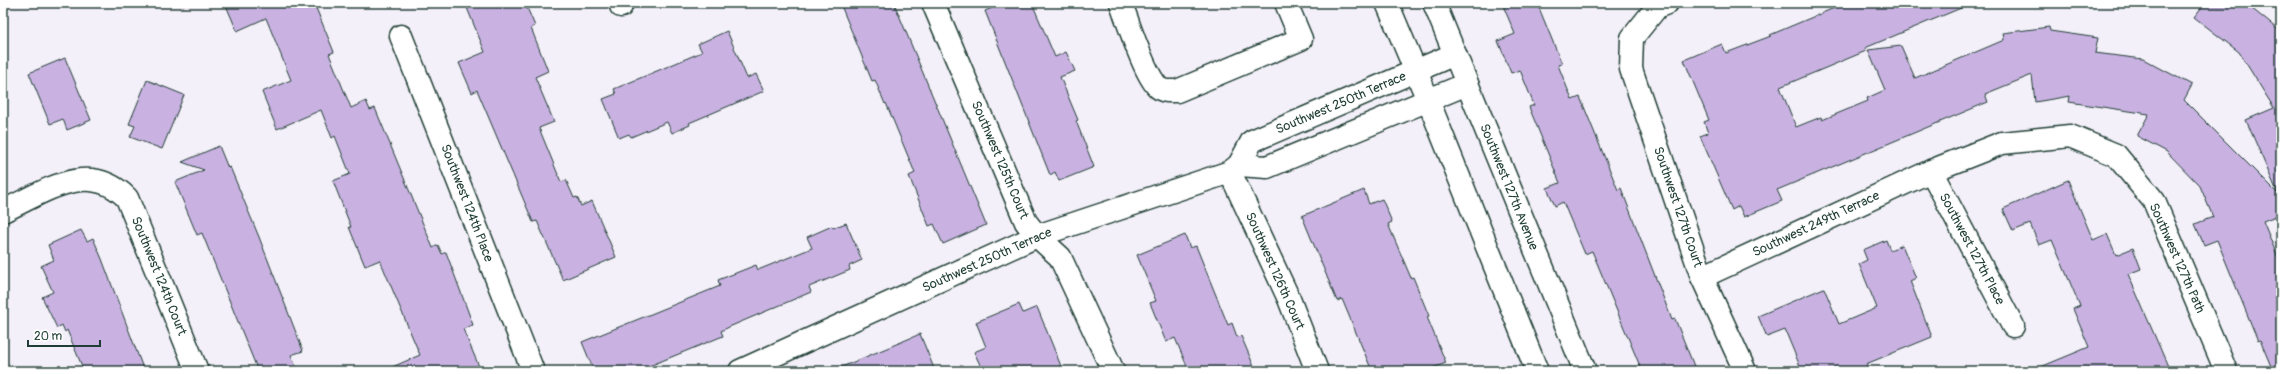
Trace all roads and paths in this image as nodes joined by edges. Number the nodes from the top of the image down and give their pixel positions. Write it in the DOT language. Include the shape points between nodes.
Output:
graph roads {
  1 [pos="933,3"];
  2 [pos="1121,3"];
  3 [pos="1286,3"];
  4 [pos="1387,3"];
  5 [pos="1434,3"];
  6 [pos="1667,3"];
  7 [pos="401,36"];
  8 [pos="1455,54"];
  9 [pos="1416,71"];
  10 [pos="1467,84"];
  11 [pos="1428,100"];
  12 [pos="1234,168"];
  13 [pos="1931,171"];
  14 [pos="3,211"];
  15 [pos="1037,236"];
  16 [pos="1702,277"];
  17 [pos="2013,326"];
  18 [pos="197,371"];
  19 [pos="533,371"];
  20 [pos="740,371"];
  21 [pos="1113,371"];
  22 [pos="1317,371"];
  23 [pos="1537,371"];
  24 [pos="1585,371"];
  25 [pos="1745,371"];
  26 [pos="2226,371"];
  1 -- 15 [label="street, Southwest 125th Court" via="1026,222"];
  2 -- 3 [label="street" via="1151,77 1159,88 1165,91 1177,90 1301,39"];
  4 -- 9 [label="street"];
  5 -- 8 [label="street, Southwest 127th Avenue"];
  6 -- 16 [label="street, Southwest 127th Court" via="1657,7 1632,38 1631,69"];
  7 -- 19 [label="street, Southwest 124th Place"];
  8 -- 9 [label="street, Southwest 250th Terrace"];
  8 -- 10 [label="street, Southwest 127th Avenue"];
  9 -- 11 [label="street"];
  9 -- 12 [label="street, Southwest 250th Terrace" via="1252,140"];
  10 -- 11 [label="street, Southwest 250th Terrace"];
  10 -- 24 [label="street, Southwest 127th Avenue"];
  11 -- 12 [label="street, Southwest 250th Terrace" via="1267,167"];
  11 -- 23 [label="street"];
  12 -- 15 [label="street, Southwest 250th Terrace"];
  12 -- 22 [label="street, Southwest 126th Court"];
  13 -- 16 [label="street, Southwest 249th Terrace"];
  13 -- 17 [label="street, Southwest 127th Place"];
  13 -- 26 [label="street, Southwest 127th Path" via="2002,143 2070,136 2116,155 2154,201"];
  14 -- 18 [label="street, Southwest 124th Court" via="74,180 94,179 115,186 127,198"];
  15 -- 20 [label="street, Southwest 250th Terrace"];
  15 -- 21 [label="street, Southwest 125th Court" via="1060,257"];
  16 -- 25 [label="street, Southwest 127th Court"];
}
